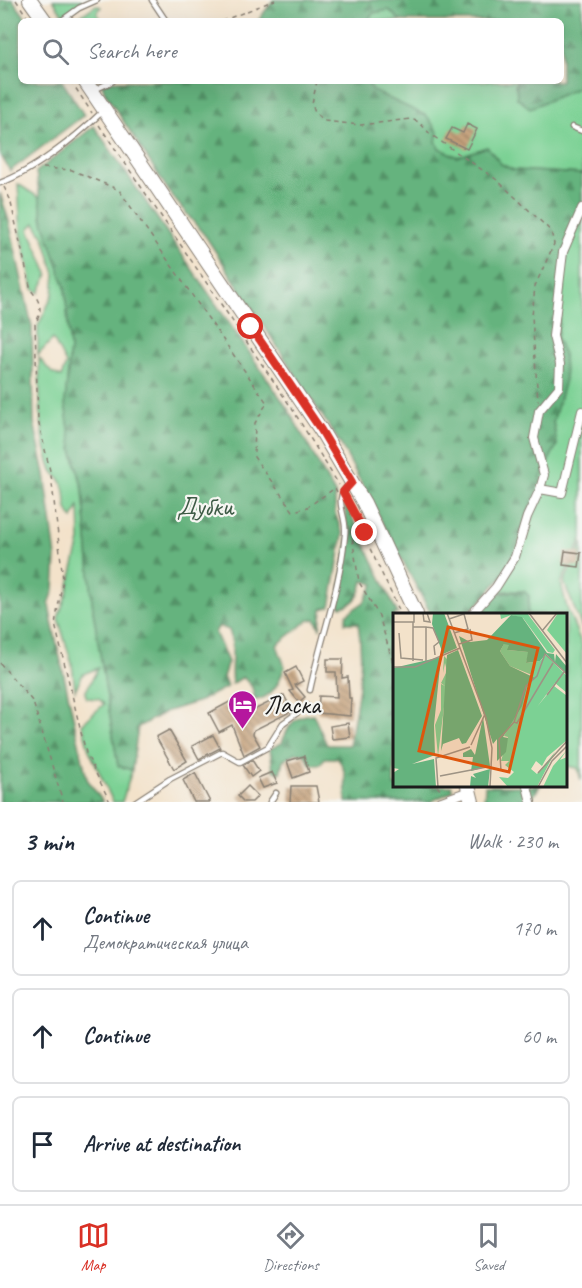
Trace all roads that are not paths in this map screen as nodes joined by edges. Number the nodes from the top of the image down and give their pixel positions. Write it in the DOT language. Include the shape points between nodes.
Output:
graph roads {
  1 [pos="30,0"];
  2 [pos="97,0"];
  3 [pos="152,0"];
  4 [pos="43,18"];
  5 [pos="65,18"];
  6 [pos="164,18"];
  7 [pos="88,86"];
  8 [pos="100,114"];
  9 [pos="572,128"];
  10 [pos="582,130"];
  11 [pos="1,183"];
  12 [pos="582,208"];
  13 [pos="582,411"];
  14 [pos="540,489"];
  15 [pos="345,490"];
  16 [pos="415,613"];
  17 [pos="474,613"];
  18 [pos="310,690"];
  19 [pos="307,706"];
  20 [pos="527,787"];
  21 [pos="276,793"];
  22 [pos="470,793"];
  23 [pos="135,802"];
  24 [pos="270,802"];
  25 [pos="439,802"];
  26 [pos="531,802"];
  1 -- 4 [label="main road"];
  2 -- 5 [label="lane"];
  3 -- 6 [label="lane"];
  7 -- 8 [label="main road"];
  8 -- 11 [label="lane" via="30,167"];
  8 -- 15 [label="main road" via="321,430"];
  9 -- 10 [label="lane"];
  12 -- 14 [label="street" via="563,252 553,336 560,364 559,387 539,411 534,438 544,476"];
  13 -- 14 [label="street" via="562,493"];
  14 -- 17 [label="street" via="514,557"];
  15 -- 16 [label="main road"];
  15 -- 18 [label="lane" via="346,532 332,612 322,633"];
  19 -- 23 [label="lane" via="283,723 267,747 240,762 222,752"];
  20 -- 26 [label="street"];
  21 -- 24 [label="lane"];
  22 -- 25 [label="street"];
}
